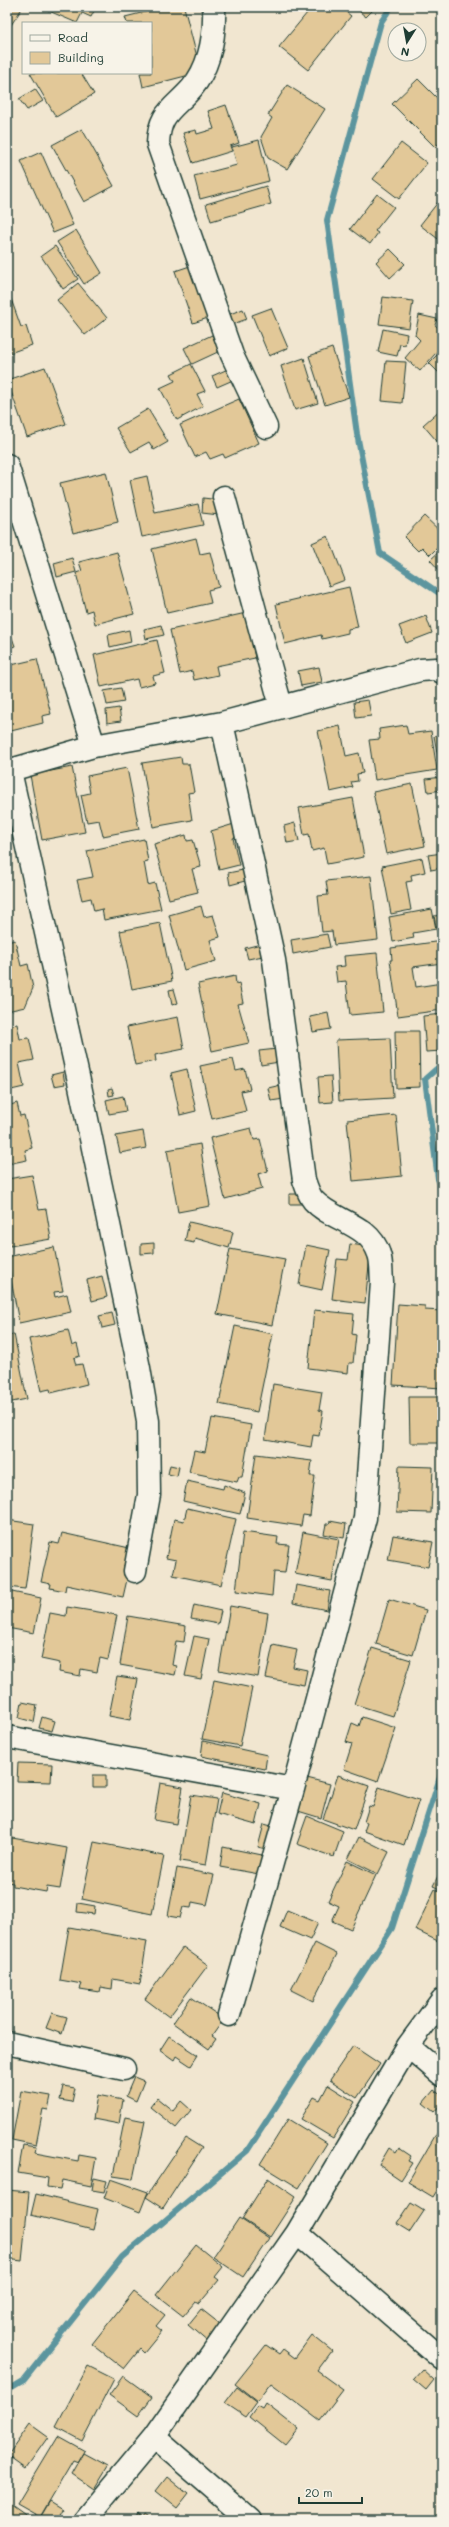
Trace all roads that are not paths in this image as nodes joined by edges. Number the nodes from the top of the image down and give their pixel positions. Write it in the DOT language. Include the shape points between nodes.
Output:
graph roads {
  1 [pos="214,7"];
  2 [pos="266,427"];
  3 [pos="7,465"];
  4 [pos="224,497"];
  5 [pos="442,672"];
  6 [pos="281,706"];
  7 [pos="222,723"];
  8 [pos="94,746"];
  9 [pos="9,771"];
  10 [pos="135,1571"];
  11 [pos="7,1737"];
  12 [pos="293,1789"];
  13 [pos="442,2000"];
  14 [pos="229,2015"];
  15 [pos="7,2043"];
  16 [pos="408,2046"];
  17 [pos="124,2069"];
  18 [pos="442,2075"];
  19 [pos="297,2233"];
  20 [pos="442,2359"];
  21 [pos="154,2437"];
  22 [pos="85,2520"];
  23 [pos="250,2520"];
  1 -- 2 [label="street" via="215,24 208,62 192,88 169,109 158,131 158,144 232,355"];
  3 -- 8 [label="street"];
  4 -- 6 [label="street"];
  5 -- 6 [label="street" via="436,669 420,670"];
  6 -- 7 [label="street"];
  7 -- 8 [label="street"];
  7 -- 12 [label="street" via="274,960 304,1180 312,1199 328,1212 371,1237 380,1254 382,1282 365,1518"];
  8 -- 9 [label="street"];
  9 -- 10 [label="street" via="79,1081 145,1406 149,1495"];
  11 -- 12 [label="street"];
  12 -- 14 [label="street"];
  13 -- 16 [label="street"];
  15 -- 17 [label="street"];
  16 -- 18 [label="street"];
  16 -- 19 [label="street"];
  19 -- 20 [label="street"];
  19 -- 21 [label="street"];
  21 -- 22 [label="street"];
  21 -- 23 [label="street"];
}
